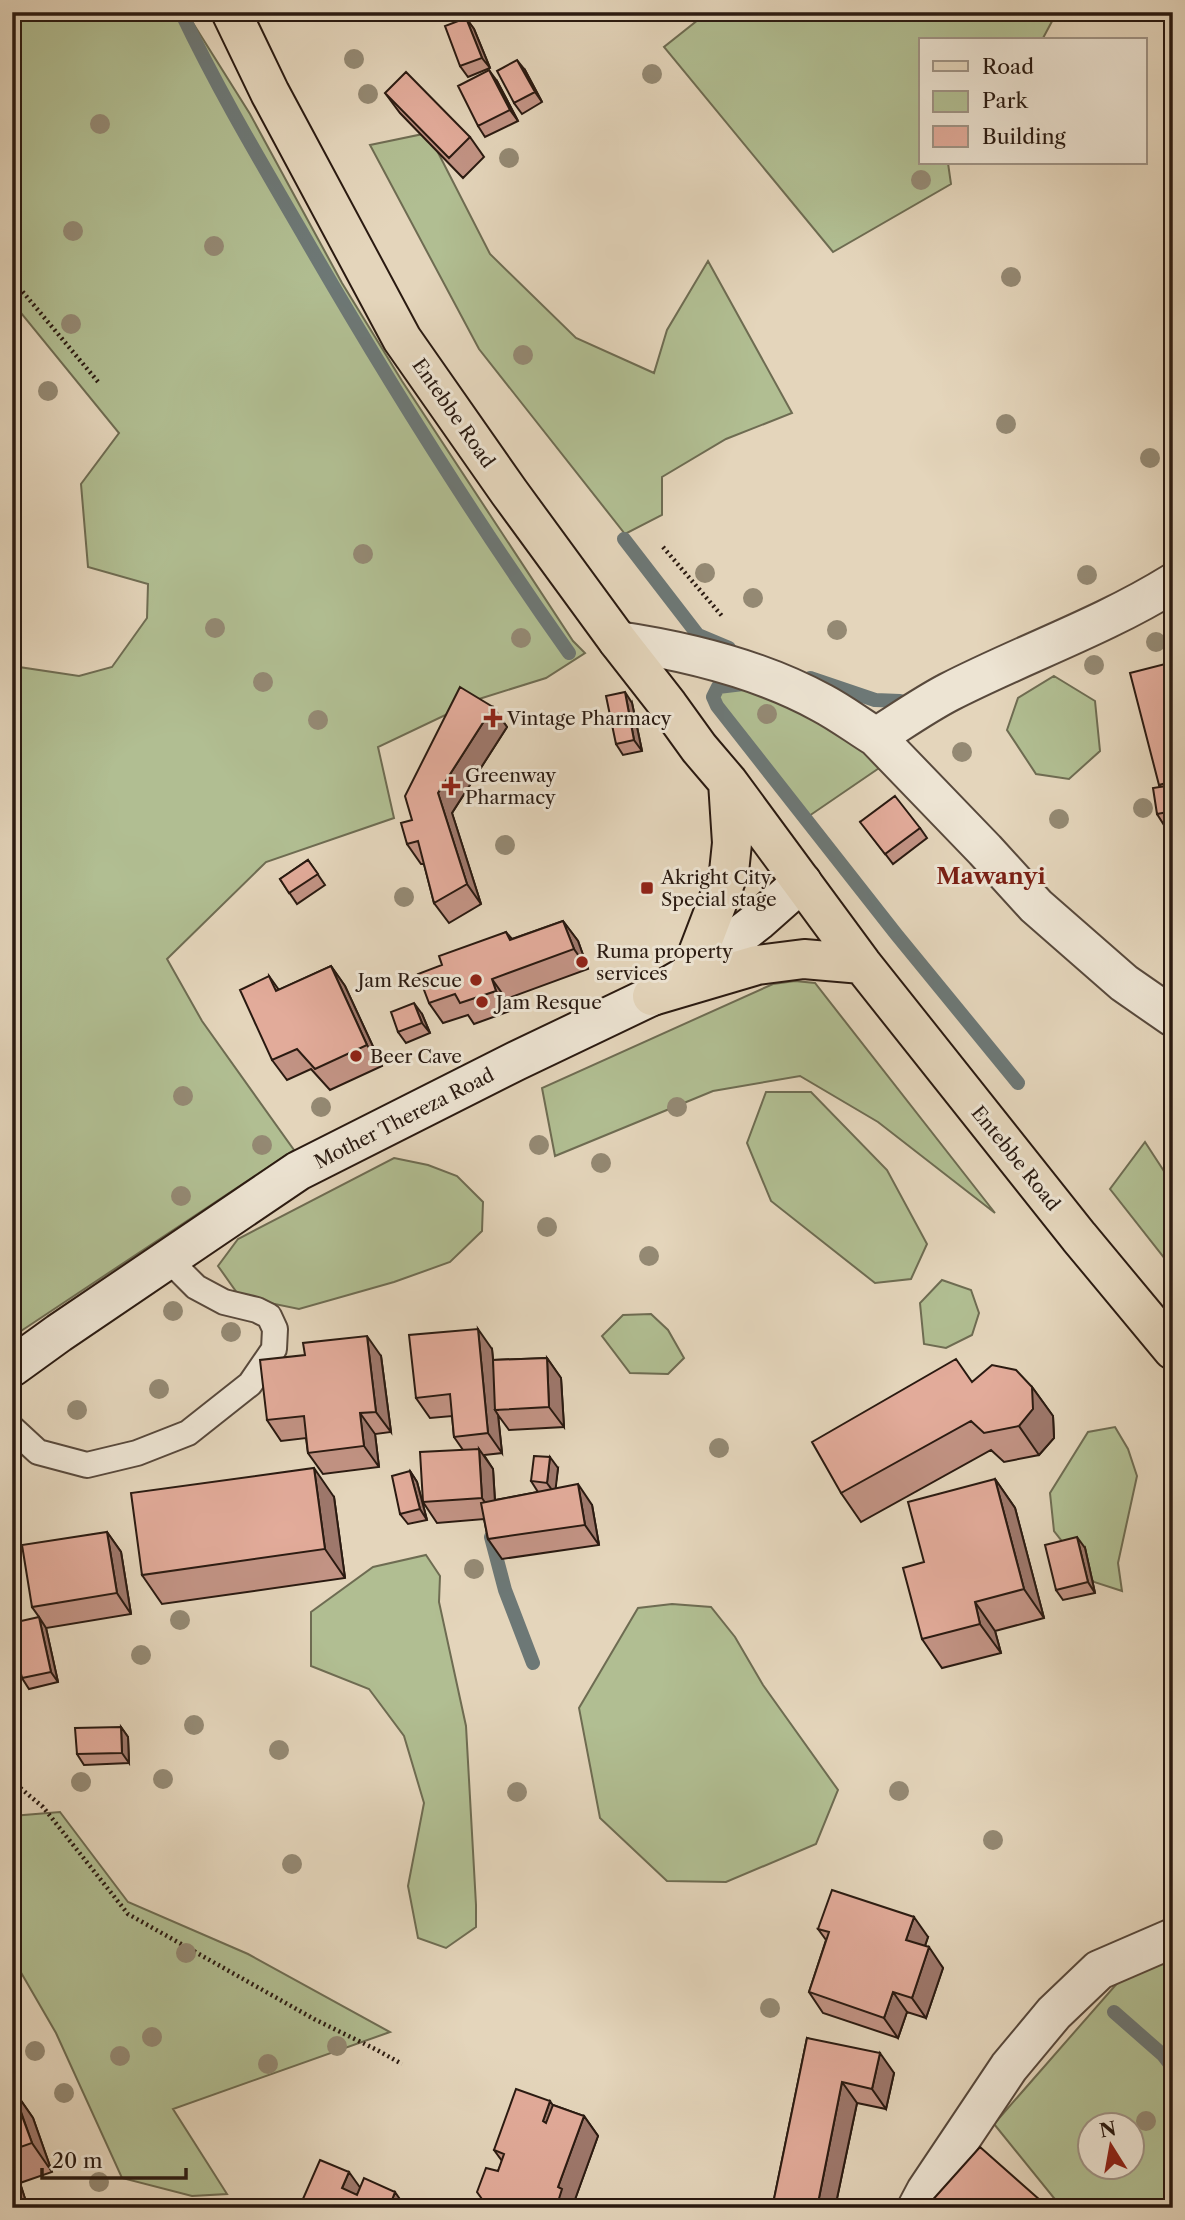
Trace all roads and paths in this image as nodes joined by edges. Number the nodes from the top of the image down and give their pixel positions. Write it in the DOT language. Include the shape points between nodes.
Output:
graph roads {
  1 [pos="232,12"];
  2 [pos="12,279"];
  3 [pos="99,383"];
  4 [pos="663,547"];
  5 [pos="1173,583"];
  6 [pos="730,625"];
  7 [pos="618,641"];
  8 [pos="876,737"];
  9 [pos="728,782"];
  10 [pos="802,882"];
  11 [pos="862,964"];
  12 [pos="690,974"];
  13 [pos="652,996"];
  14 [pos="1173,1017"];
  15 [pos="169,1260"];
  16 [pos="1173,1350"];
  17 [pos="12,1367"];
  18 [pos="12,1428"];
  19 [pos="12,1781"];
  20 [pos="1173,1938"];
  21 [pos="402,2064"];
  22 [pos="917,2208"];
  1 -- 7 [label="main road, Entebbe Road" via="282,116 402,338"];
  2 -- 3 [label="path"];
  4 -- 6 [label="path"];
  5 -- 8 [label="street" via="1087,630 948,692"];
  7 -- 8 [label="street" via="669,648 751,672 822,702"];
  7 -- 9 [label="main road, Entebbe Road"];
  8 -- 14 [label="street" via="1036,906 1124,984"];
  9 -- 10 [label="main road, Entebbe Road"];
  9 -- 12 [label="main road" via="729,872"];
  10 -- 11 [label="main road, Entebbe Road"];
  10 -- 12 [label="street, Mother Thereza Road"];
  11 -- 13 [label="main road" via="803,959 757,965"];
  11 -- 16 [label="main road, Entebbe Road"];
  12 -- 13 [label="street, Mother Thereza Road"];
  13 -- 15 [label="street, Mother Thereza Road" via="298,1171"];
  15 -- 17 [label="street, Mother Thereza Road"];
  15 -- 18 [label="lane" via="197,1287 224,1302 268,1316 275,1329 274,1349 250,1384 188,1433 137,1453 87,1465 38,1452"];
  19 -- 21 [label="path" via="43,1807 128,1914"];
  20 -- 22 [label="street" via="1099,1970 1054,2013 1009,2067"];
}
